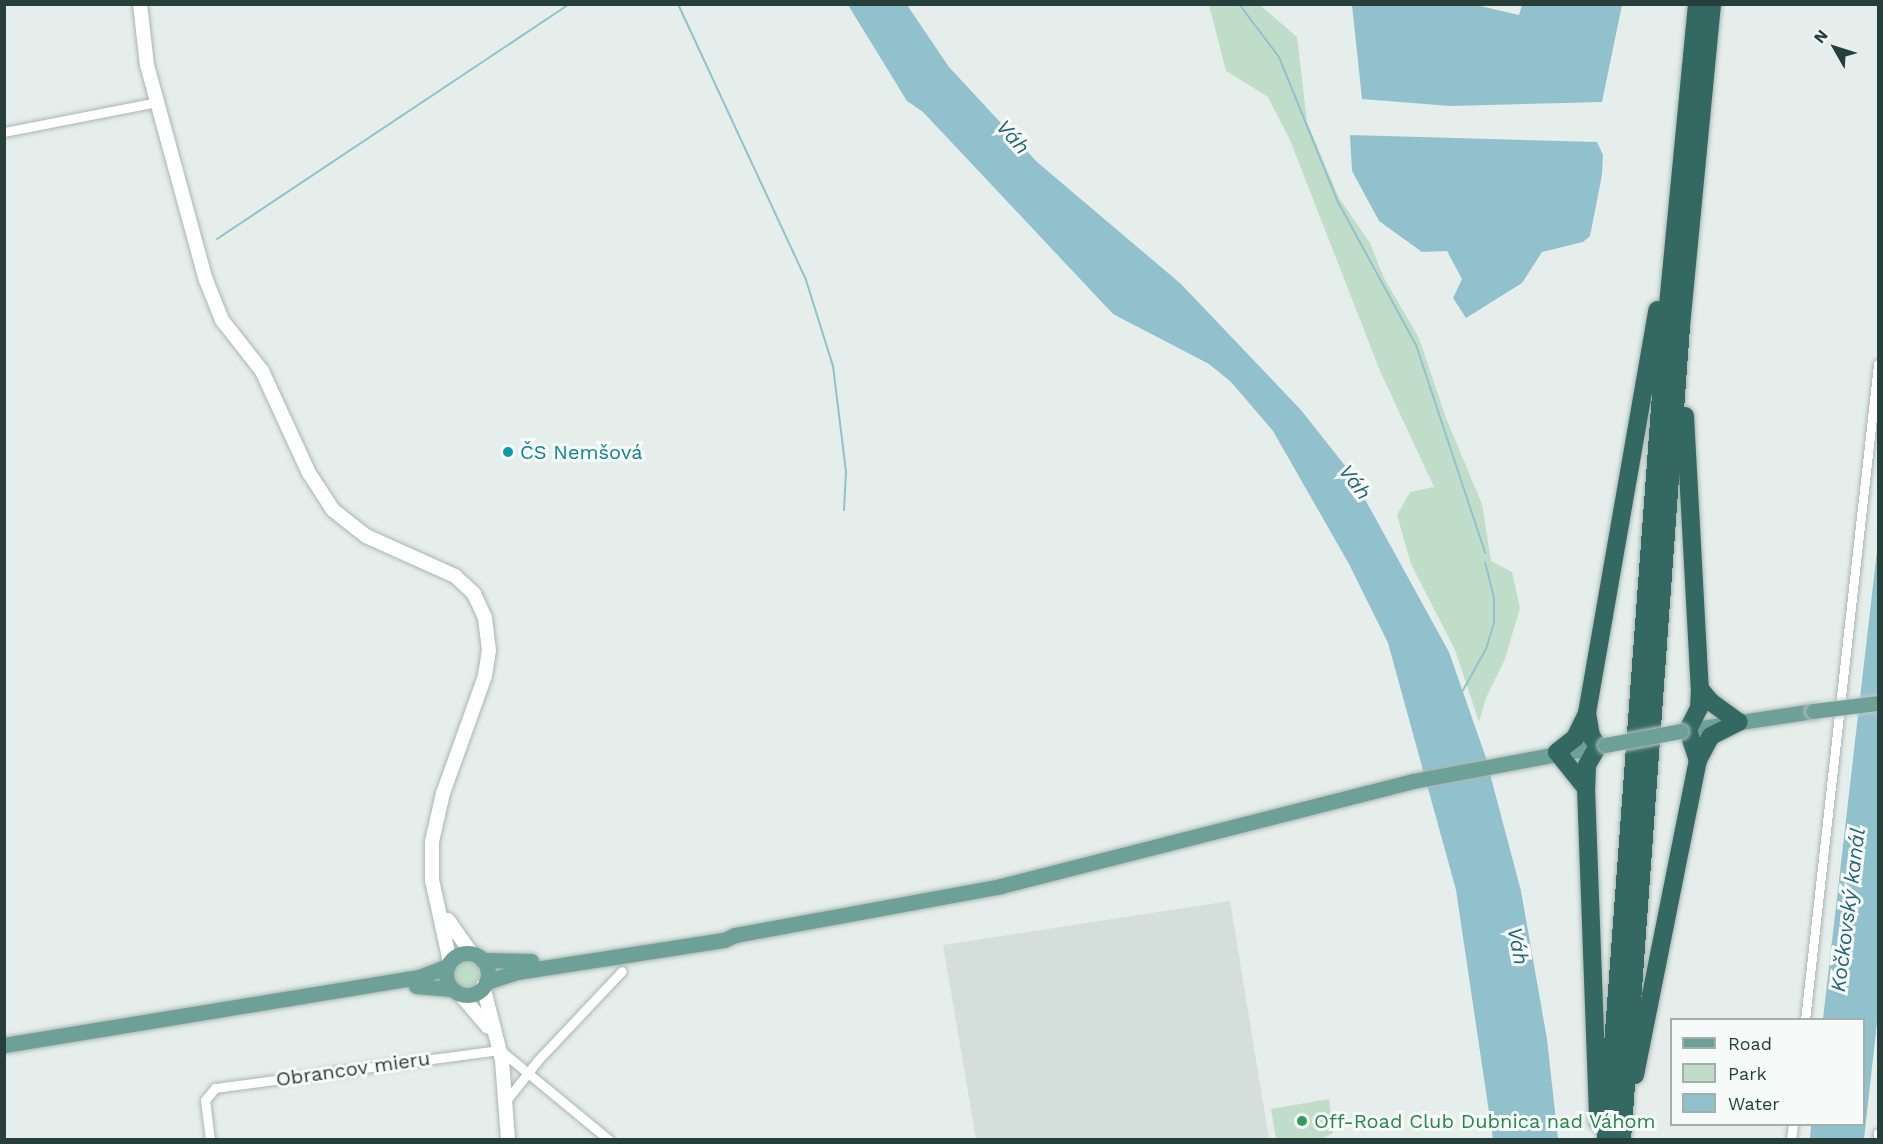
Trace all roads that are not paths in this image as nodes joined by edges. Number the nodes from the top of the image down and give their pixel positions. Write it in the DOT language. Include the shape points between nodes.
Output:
graph roads {
  1 [pos="140,4"];
  2 [pos="1697,4"];
  3 [pos="1712,4"];
  4 [pos="157,102"];
  5 [pos="4,132"];
  6 [pos="1674,230"];
  7 [pos="1681,326"];
  8 [pos="1878,364"];
  9 [pos="1700,688"];
  10 [pos="1878,703"];
  11 [pos="1587,713"];
  12 [pos="1739,722"];
  13 [pos="1684,731"];
  14 [pos="1601,745"];
  15 [pos="1553,753"];
  16 [pos="1698,760"];
  17 [pos="1586,788"];
  18 [pos="438,902"];
  19 [pos="735,935"];
  20 [pos="477,957"];
  21 [pos="449,964"];
  22 [pos="622,971"];
  23 [pos="485,984"];
  24 [pos="456,991"];
  25 [pos="231,1010"];
  26 [pos="1805,1018"];
  27 [pos="4,1045"];
  28 [pos="498,1046"];
  29 [pos="527,1074"];
  30 [pos="505,1102"];
  31 [pos="1624,1104"];
  32 [pos="1878,1132"];
  33 [pos="210,1140"];
  34 [pos="508,1140"];
  35 [pos="609,1140"];
  36 [pos="1598,1140"];
  37 [pos="1606,1140"];
  38 [pos="1622,1140"];
  39 [pos="1878,1140"];
  1 -- 4 [label="main road" via="145,55"];
  2 -- 6 [label="highway"];
  3 -- 7 [label="highway"];
  4 -- 5 [label="street"];
  4 -- 18 [label="main road" via="211,299 231,333 262,371 318,490 357,531 455,576 474,594 485,618 489,640 485,676 446,783 433,833 432,880"];
  6 -- 11 [label="highway" via="1665,253"];
  6 -- 37 [label="highway"];
  7 -- 9 [label="highway"];
  7 -- 31 [label="highway"];
  8 -- 26 [label="street"];
  9 -- 12 [label="highway" via="1717,707"];
  9 -- 13 [label="highway" via="1699,708"];
  10 -- 12 [label="main road, bridge"];
  11 -- 14 [label="highway" via="1591,736"];
  11 -- 15 [label="highway" via="1575,738"];
  12 -- 13 [label="main road"];
  12 -- 16 [label="highway" via="1711,736"];
  13 -- 14 [label="main road, bridge"];
  13 -- 16 [label="highway"];
  14 -- 15 [label="main road"];
  14 -- 17 [label="highway" via="1590,755"];
  15 -- 17 [label="highway"];
  15 -- 19 [label="main road" via="1377,789 1000,886"];
  16 -- 31 [label="highway" via="1637,1070"];
  17 -- 36 [label="highway"];
  18 -- 20 [label="main road"];
  18 -- 21 [label="main road"];
  19 -- 20 [label="main road" via="723,932 515,963"];
  19 -- 23 [label="main road" via="724,940 516,972"];
  20 -- 21 [label="main road" via="462,954"];
  20 -- 23 [label="main road" via="486,968"];
  21 -- 24 [label="main road" via="446,978"];
  21 -- 25 [label="main road" via="419,977 247,1003"];
  22 -- 29 [label="street"];
  23 -- 24 [label="main road" via="476,993"];
  23 -- 28 [label="main road"];
  24 -- 25 [label="main road" via="432,984 247,1012"];
  24 -- 28 [label="main road" via="478,1011"];
  25 -- 27 [label="main road"];
  28 -- 29 [label="street"];
  28 -- 30 [label="main road"];
  28 -- 33 [label="street, Obrancov mieru" via="215,1088 205,1100"];
  29 -- 30 [label="street"];
  29 -- 35 [label="street"];
  30 -- 34 [label="main road"];
  31 -- 38 [label="highway"];
  32 -- 39 [label="street"];
}
